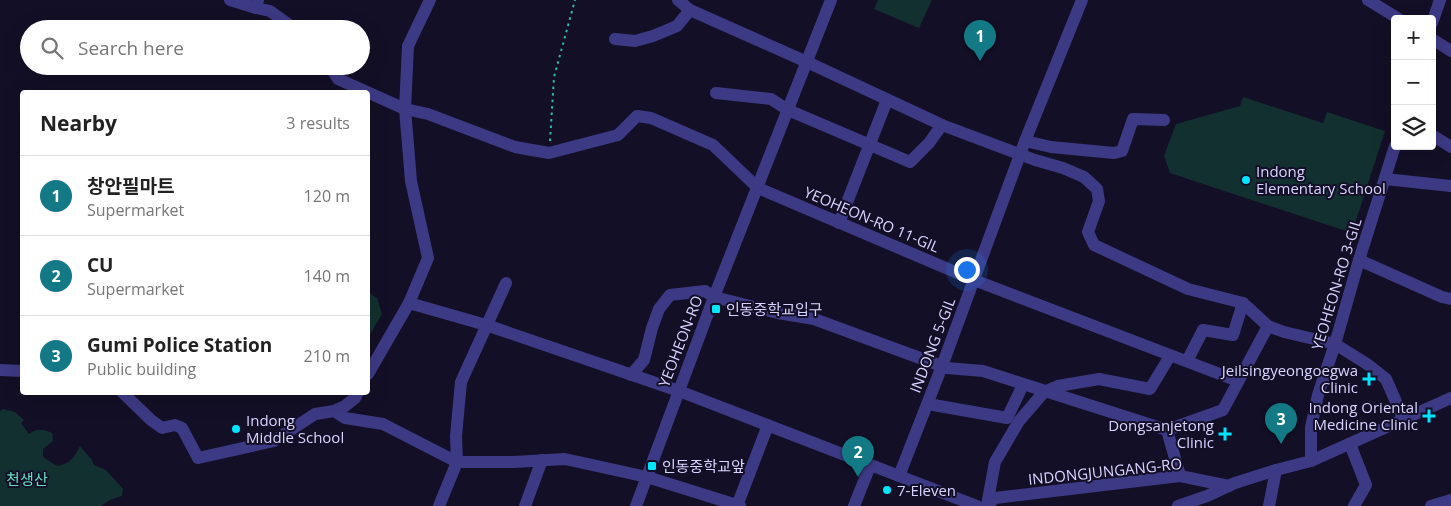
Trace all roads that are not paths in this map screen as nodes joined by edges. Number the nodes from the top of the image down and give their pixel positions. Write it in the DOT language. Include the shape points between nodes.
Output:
graph roads {
  1 [pos="230,0"];
  2 [pos="430,0"];
  3 [pos="678,0"];
  4 [pos="831,0"];
  5 [pos="1082,0"];
  6 [pos="1368,0"];
  7 [pos="1440,0"];
  8 [pos="257,4"];
  9 [pos="690,10"];
  10 [pos="1392,15"];
  11 [pos="1435,15"];
  12 [pos="282,20"];
  13 [pos="615,39"];
  14 [pos="1436,42"];
  15 [pos="1451,51"];
  16 [pos="808,62"];
  17 [pos="336,75"];
  18 [pos="363,90"];
  19 [pos="370,93"];
  20 [pos="716,93"];
  21 [pos="888,100"];
  22 [pos="405,109"];
  23 [pos="788,110"];
  24 [pos="1164,120"];
  25 [pos="942,125"];
  26 [pos="1436,138"];
  27 [pos="1025,141"];
  28 [pos="870,145"];
  29 [pos="1451,147"];
  30 [pos="1394,150"];
  31 [pos="1021,155"];
  32 [pos="1385,179"];
  33 [pos="1451,186"];
  34 [pos="758,188"];
  35 [pos="839,223"];
  36 [pos="1359,260"];
  37 [pos="974,280"];
  38 [pos="506,283"];
  39 [pos="714,297"];
  40 [pos="1451,299"];
  41 [pos="409,303"];
  42 [pos="1243,303"];
  43 [pos="486,325"];
  44 [pos="1268,326"];
  45 [pos="1335,344"];
  46 [pos="1170,356"];
  47 [pos="1187,361"];
  48 [pos="942,366"];
  49 [pos="0,370"];
  50 [pos="20,371"];
  51 [pos="370,371"];
  52 [pos="631,375"];
  53 [pos="1238,381"];
  54 [pos="1023,385"];
  55 [pos="679,391"];
  56 [pos="1044,392"];
  57 [pos="125,395"];
  58 [pos="356,395"];
  59 [pos="1451,398"];
  60 [pos="928,404"];
  61 [pos="334,411"];
  62 [pos="1404,420"];
  63 [pos="768,425"];
  64 [pos="1167,430"];
  65 [pos="1350,444"];
  66 [pos="542,460"];
  67 [pos="1310,461"];
  68 [pos="457,462"];
  69 [pos="870,466"];
  70 [pos="1276,470"];
  71 [pos="899,476"];
  72 [pos="1180,476"];
  73 [pos="647,477"];
  74 [pos="1229,486"];
  75 [pos="1451,500"];
  76 [pos="439,506"];
  77 [pos="525,506"];
  78 [pos="636,506"];
  79 [pos="738,506"];
  80 [pos="854,506"];
  81 [pos="983,506"];
  82 [pos="1180,506"];
  83 [pos="1269,506"];
  84 [pos="1354,506"];
  85 [pos="1430,506"];
  1 -- 8 [label="street"];
  2 -- 22 [label="street" via="408,46"];
  3 -- 9 [label="street"];
  4 -- 16 [label="street, YEOHEON-RO"];
  5 -- 27 [label="street, INDONG 5-GIL"];
  6 -- 10 [label="street"];
  7 -- 11 [label="street"];
  8 -- 12 [label="street"];
  9 -- 13 [label="street" via="677,26 653,36 635,42"];
  9 -- 16 [label="street"];
  14 -- 15 [label="street"];
  16 -- 21 [label="street"];
  16 -- 23 [label="street, YEOHEON-RO"];
  17 -- 18 [label="street"];
  19 -- 22 [label="street"];
  20 -- 23 [label="street" via="771,99"];
  21 -- 25 [label="street"];
  21 -- 28 [label="street"];
  22 -- 34 [label="street" via="428,114 514,147 549,153 618,135 637,116 651,118 713,146"];
  22 -- 41 [label="street" via="412,181 428,258"];
  23 -- 28 [label="street"];
  23 -- 34 [label="street, YEOHEON-RO"];
  24 -- 27 [label="street" via="1133,119 1122,151 1114,154"];
  25 -- 28 [label="street" via="910,162"];
  25 -- 31 [label="street"];
  26 -- 29 [label="street"];
  27 -- 31 [label="street, INDONG 5-GIL"];
  28 -- 35 [label="street"];
  30 -- 32 [label="street, YEOHEON-RO 3-GIL"];
  31 -- 37 [label="street, INDONG 5-GIL"];
  31 -- 42 [label="street" via="1084,177 1097,189 1099,201 1088,232 1094,245 1188,289"];
  32 -- 33 [label="street"];
  32 -- 36 [label="street, YEOHEON-RO 3-GIL"];
  34 -- 35 [label="street, YEOHEON-RO 11-GIL"];
  34 -- 39 [label="street, YEOHEON-RO"];
  35 -- 37 [label="street, YEOHEON-RO 11-GIL"];
  36 -- 40 [label="street" via="1442,298"];
  36 -- 45 [label="street, YEOHEON-RO 3-GIL"];
  37 -- 46 [label="street, YEOHEON-RO 11-GIL"];
  37 -- 48 [label="street, INDONG 5-GIL"];
  38 -- 43 [label="street"];
  39 -- 48 [label="street" via="814,319"];
  39 -- 52 [label="street" via="705,291 670,295 659,309 644,360"];
  39 -- 55 [label="street, YEOHEON-RO"];
  41 -- 43 [label="street"];
  41 -- 51 [label="street"];
  42 -- 44 [label="street"];
  42 -- 47 [label="street" via="1233,335 1203,330"];
  43 -- 52 [label="street"];
  43 -- 68 [label="street" via="461,382"];
  44 -- 45 [label="street"];
  44 -- 53 [label="street"];
  45 -- 62 [label="street" via="1386,379"];
  45 -- 67 [label="street, YEOHEON-RO 3-GIL" via="1312,419"];
  46 -- 47 [label="street, YEOHEON-RO 11-GIL"];
  46 -- 56 [label="street" via="1150,389 1099,379 1058,386"];
  47 -- 53 [label="street, YEOHEON-RO 11-GIL"];
  48 -- 54 [label="street" via="983,371"];
  48 -- 60 [label="street, INDONG 5-GIL"];
  49 -- 50 [label="street"];
  52 -- 55 [label="street"];
  53 -- 64 [label="street" via="1223,410"];
  54 -- 56 [label="street"];
  54 -- 60 [label="street" via="1007,418"];
  55 -- 63 [label="street"];
  55 -- 73 [label="street, YEOHEON-RO"];
  56 -- 64 [label="street"];
  56 -- 81 [label="street" via="1019,421 995,462"];
  57 -- 61 [label="street" via="162,428 175,425 182,428 198,458 274,441 315,414"];
  58 -- 61 [label="street"];
  59 -- 62 [label="street"];
  60 -- 71 [label="street, INDONG 5-GIL"];
  61 -- 68 [label="street" via="345,418 383,424"];
  62 -- 65 [label="street"];
  63 -- 69 [label="street"];
  63 -- 79 [label="street"];
  64 -- 72 [label="street"];
  65 -- 67 [label="street"];
  65 -- 84 [label="street" via="1366,485"];
  66 -- 68 [label="street"];
  66 -- 73 [label="street" via="565,459"];
  66 -- 77 [label="street"];
  67 -- 70 [label="street"];
  68 -- 76 [label="street"];
  69 -- 71 [label="street"];
  69 -- 80 [label="street"];
  70 -- 74 [label="street"];
  70 -- 83 [label="street"];
  71 -- 81 [label="street"];
  72 -- 74 [label="street, INDONGJUNGANG-RO"];
  72 -- 81 [label="street, INDONGJUNGANG-RO" via="995,498"];
  73 -- 78 [label="street, YEOHEON-RO"];
  73 -- 79 [label="street"];
  74 -- 82 [label="street"];
  75 -- 85 [label="street"];
}
